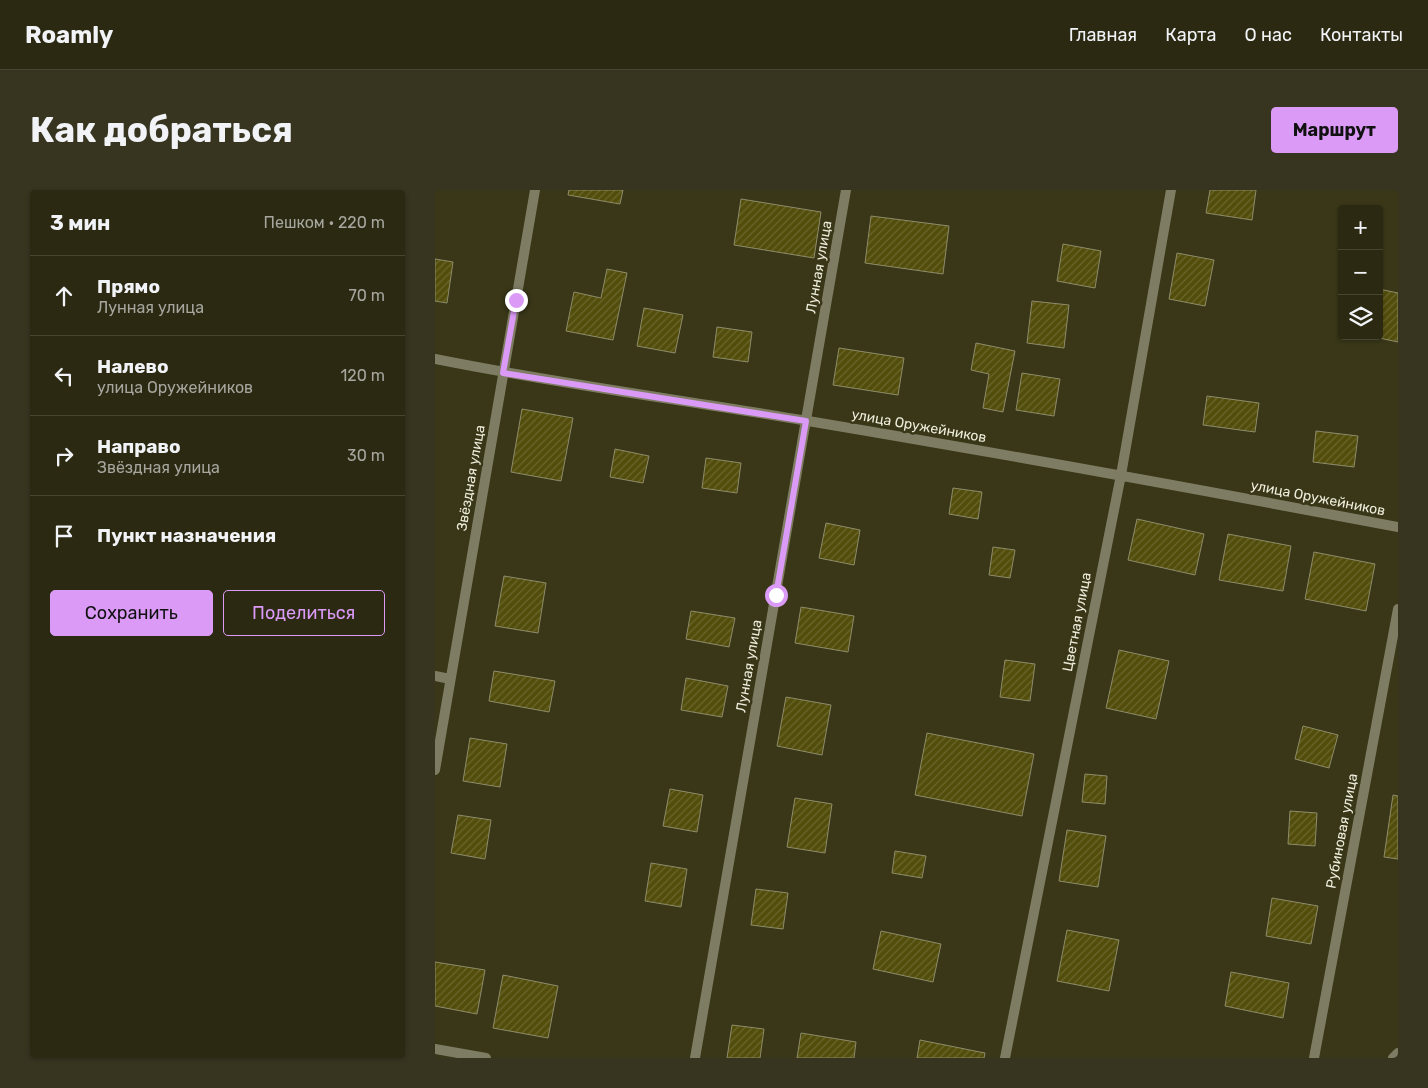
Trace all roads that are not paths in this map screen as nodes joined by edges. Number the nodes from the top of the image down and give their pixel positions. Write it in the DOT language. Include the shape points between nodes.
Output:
graph roads {
  1 [pos="535,190"];
  2 [pos="846,190"];
  3 [pos="1171,190"];
  4 [pos="435,359"];
  5 [pos="503,373"];
  6 [pos="806,421"];
  7 [pos="1121,475"];
  8 [pos="1398,527"];
  9 [pos="1398,609"];
  10 [pos="435,676"];
  11 [pos="451,679"];
  12 [pos="435,770"];
  13 [pos="435,1049"];
  14 [pos="1398,1053"];
  15 [pos="486,1058"];
  16 [pos="695,1058"];
  17 [pos="1005,1058"];
  18 [pos="1314,1058"];
  19 [pos="1393,1058"];
  1 -- 5 [label="street, Звёздная улица"];
  2 -- 6 [label="street, Лунная улица"];
  3 -- 7 [label="street, Цветная улица"];
  4 -- 5 [label="street, улица Оружейников"];
  5 -- 6 [label="street, улица Оружейников"];
  5 -- 11 [label="street, Звёздная улица"];
  6 -- 7 [label="street, улица Оружейников"];
  6 -- 16 [label="street, Лунная улица"];
  7 -- 8 [label="street, улица Оружейников"];
  7 -- 17 [label="street, Цветная улица"];
  9 -- 18 [label="street, Рубиновая улица"];
  10 -- 11 [label="street"];
  11 -- 12 [label="street, Звёздная улица"];
  13 -- 15 [label="street"];
  14 -- 19 [label="street"];
}
